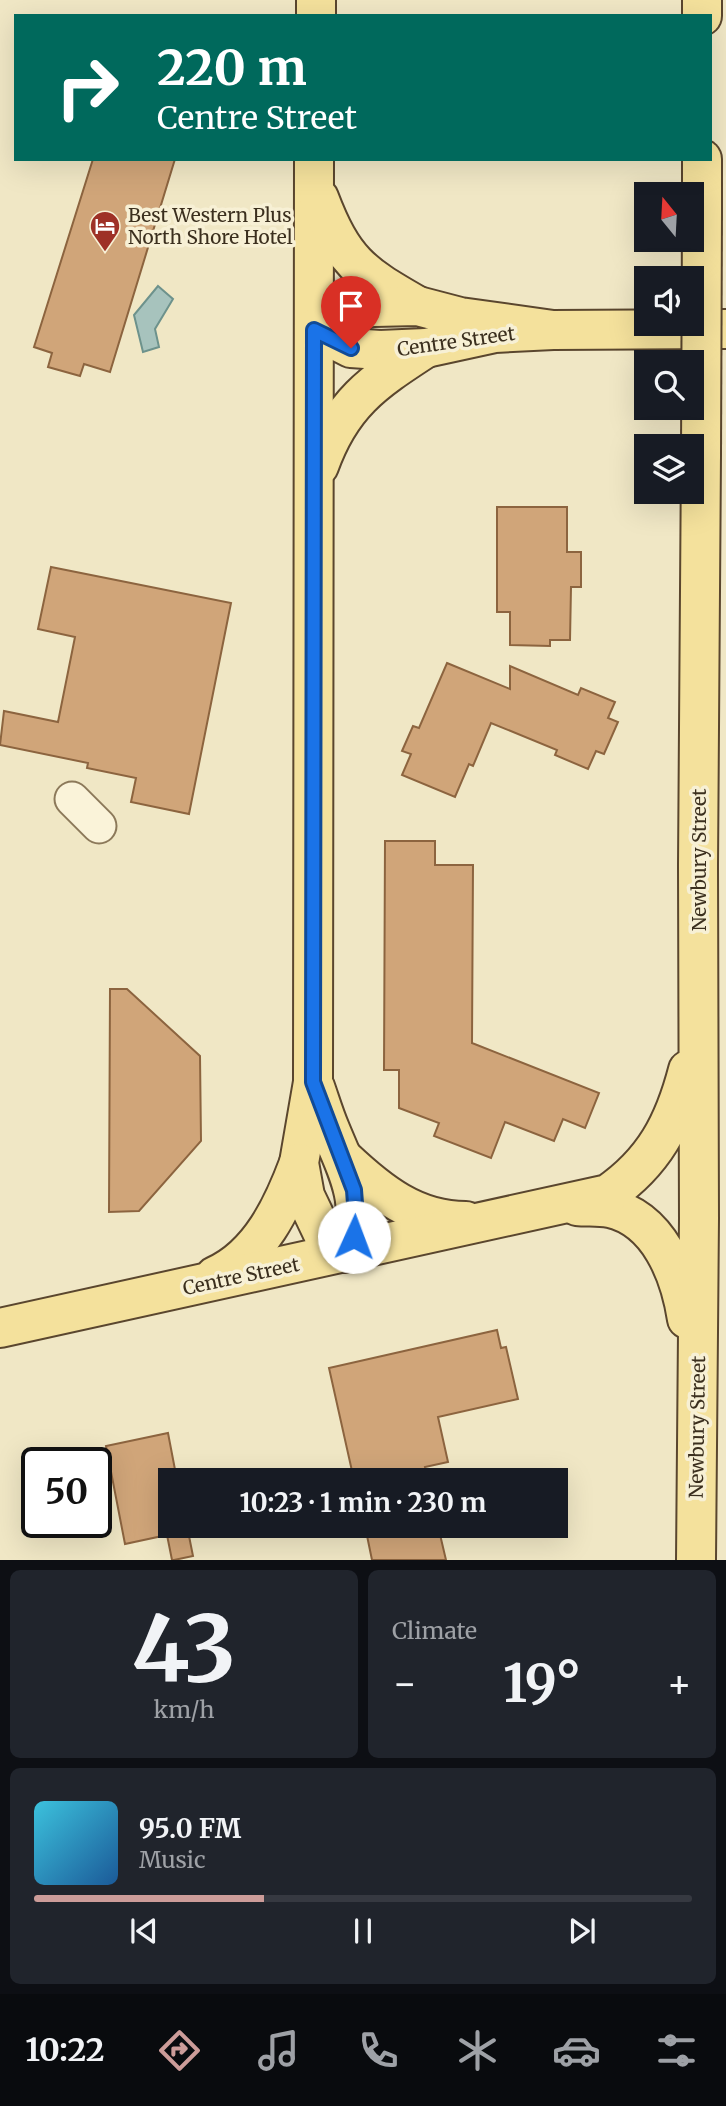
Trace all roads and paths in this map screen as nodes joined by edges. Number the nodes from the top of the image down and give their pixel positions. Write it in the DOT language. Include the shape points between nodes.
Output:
graph roads {
  1 [pos="702,161"];
  2 [pos="314,173"];
  3 [pos="418,306"];
  4 [pos="726,329"];
  5 [pos="314,330"];
  6 [pos="553,330"];
  7 [pos="426,348"];
  8 [pos="313,481"];
  9 [pos="72,799"];
  10 [pos="99,825"];
  11 [pos="698,1031"];
  12 [pos="313,1082"];
  13 [pos="344,1159"];
  14 [pos="299,1163"];
  15 [pos="564,1206"];
  16 [pos="500,1219"];
  17 [pos="344,1253"];
  18 [pos="195,1286"];
  19 [pos="0,1328"];
  20 [pos="698,1383"];
  21 [pos="696,1560"];
  1 -- 11 [label="main road, Newbury Street, bridge"];
  2 -- 3 [label="main road" via="328,223 345,255 373,281"];
  2 -- 5 [label="main road"];
  3 -- 5 [label="main road, Centre Street" via="351,310"];
  3 -- 6 [label="main road, Centre Street"];
  4 -- 6 [label="main road, Centre Street"];
  5 -- 7 [label="main road, Centre Street" via="351,348"];
  5 -- 8 [label="main road"];
  6 -- 7 [label="main road, Centre Street" via="495,333"];
  7 -- 8 [label="main road" via="381,377 349,408 329,437"];
  8 -- 12 [label="main road"];
  9 -- 10 [label="lane"];
  11 -- 15 [label="main road, Centre Street" via="679,1102 649,1158 608,1194"];
  11 -- 20 [label="main road, Newbury Street"];
  12 -- 13 [label="main road"];
  12 -- 14 [label="main road"];
  13 -- 16 [label="main road" via="396,1202 429,1217"];
  13 -- 17 [label="main road" via="354,1190 356,1217 354,1237"];
  14 -- 17 [label="main road" via="305,1196 316,1220 326,1240"];
  14 -- 18 [label="main road" via="287,1196 250,1251 228,1270"];
  15 -- 16 [label="main road, Centre Street"];
  15 -- 20 [label="main road, Centre Street" via="609,1208 628,1214 661,1243 685,1309"];
  16 -- 17 [label="main road, Centre Street"];
  17 -- 18 [label="main road, Centre Street"];
  18 -- 19 [label="main road, Centre Street"];
  20 -- 21 [label="main road, Newbury Street"];
}
